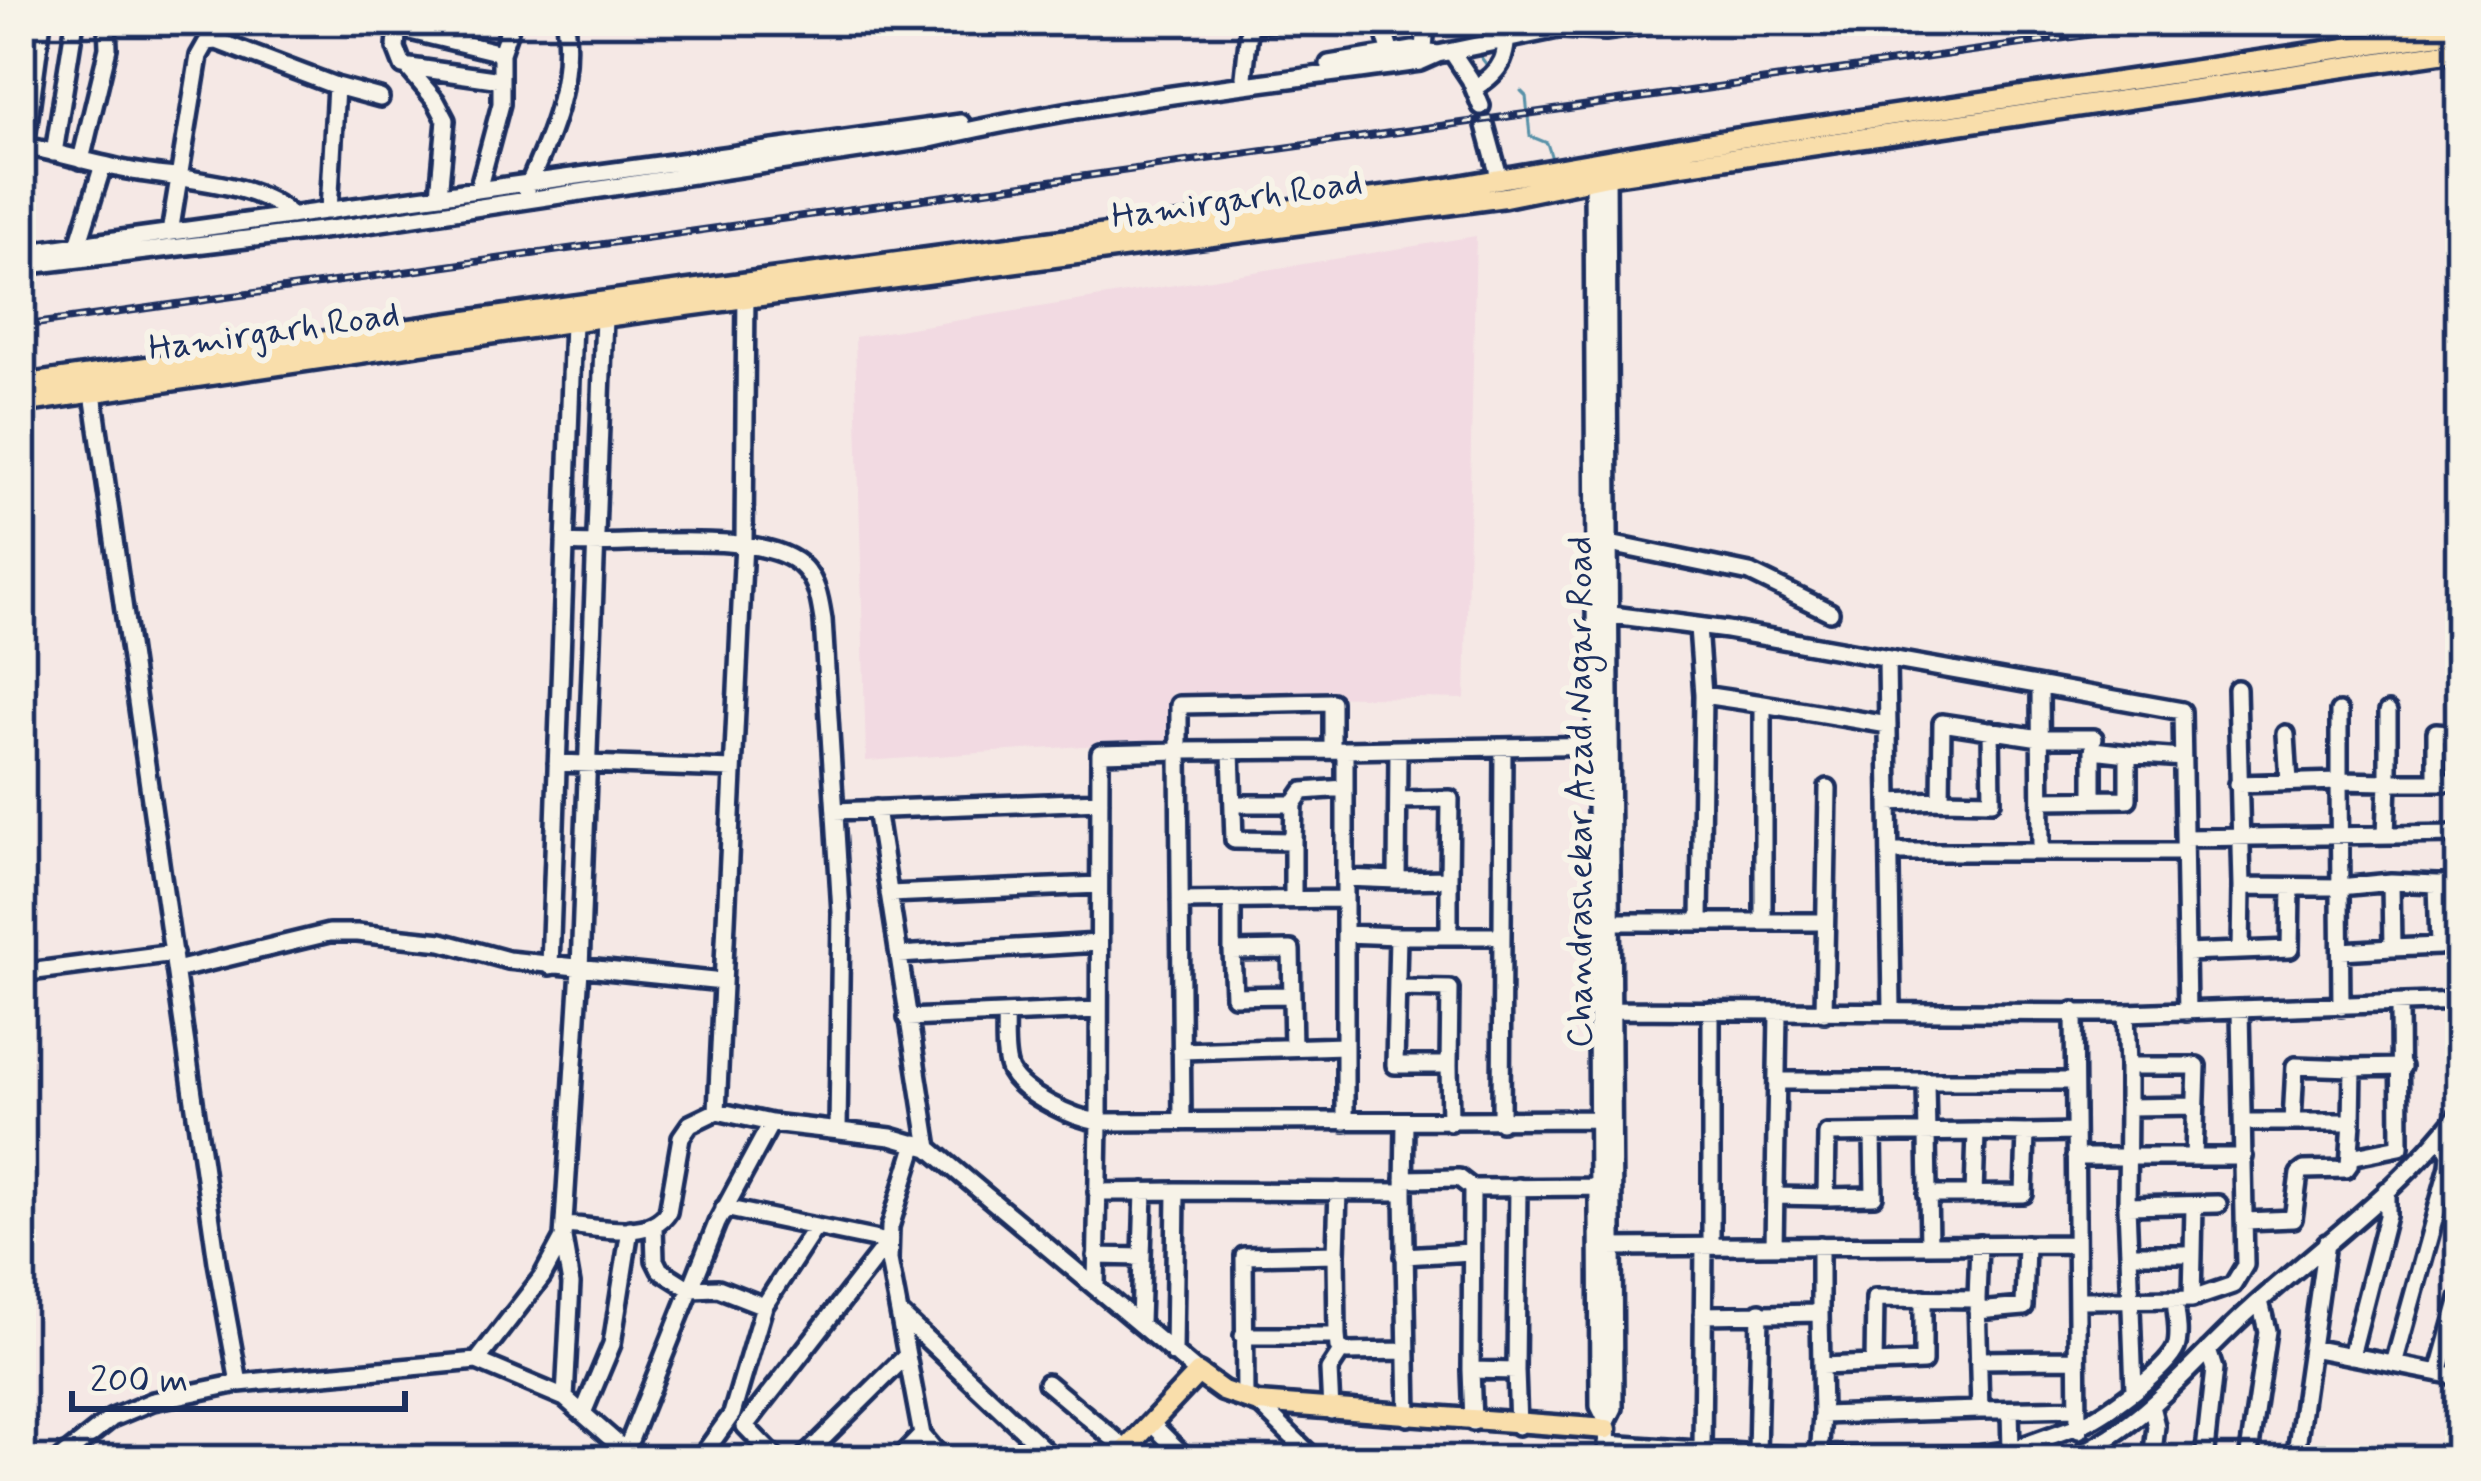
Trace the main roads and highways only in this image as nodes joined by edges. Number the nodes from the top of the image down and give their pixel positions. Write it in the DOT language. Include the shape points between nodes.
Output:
graph roads {
  1 [pos="2460,31"];
  2 [pos="2460,50"];
  3 [pos="1600,169"];
  4 [pos="746,291"];
  5 [pos="21,385"];
  6 [pos="21,403"];
  7 [pos="1607,1439"];
  8 [pos="1121,1455"];
  1 -- 3 [label="main road, Hamirgarh Road"];
  2 -- 3 [label="main road, Hamirgarh Road"];
  3 -- 4 [label="main road, Hamirgarh Road"];
  3 -- 4 [label="main road, Hamirgarh Road" via="1482,201"];
  4 -- 5 [label="main road, Hamirgarh Road" via="570,306"];
  4 -- 6 [label="main road, Hamirgarh Road"];
  7 -- 8 [label="main road" via="1252,1402 1198,1373"];
}
